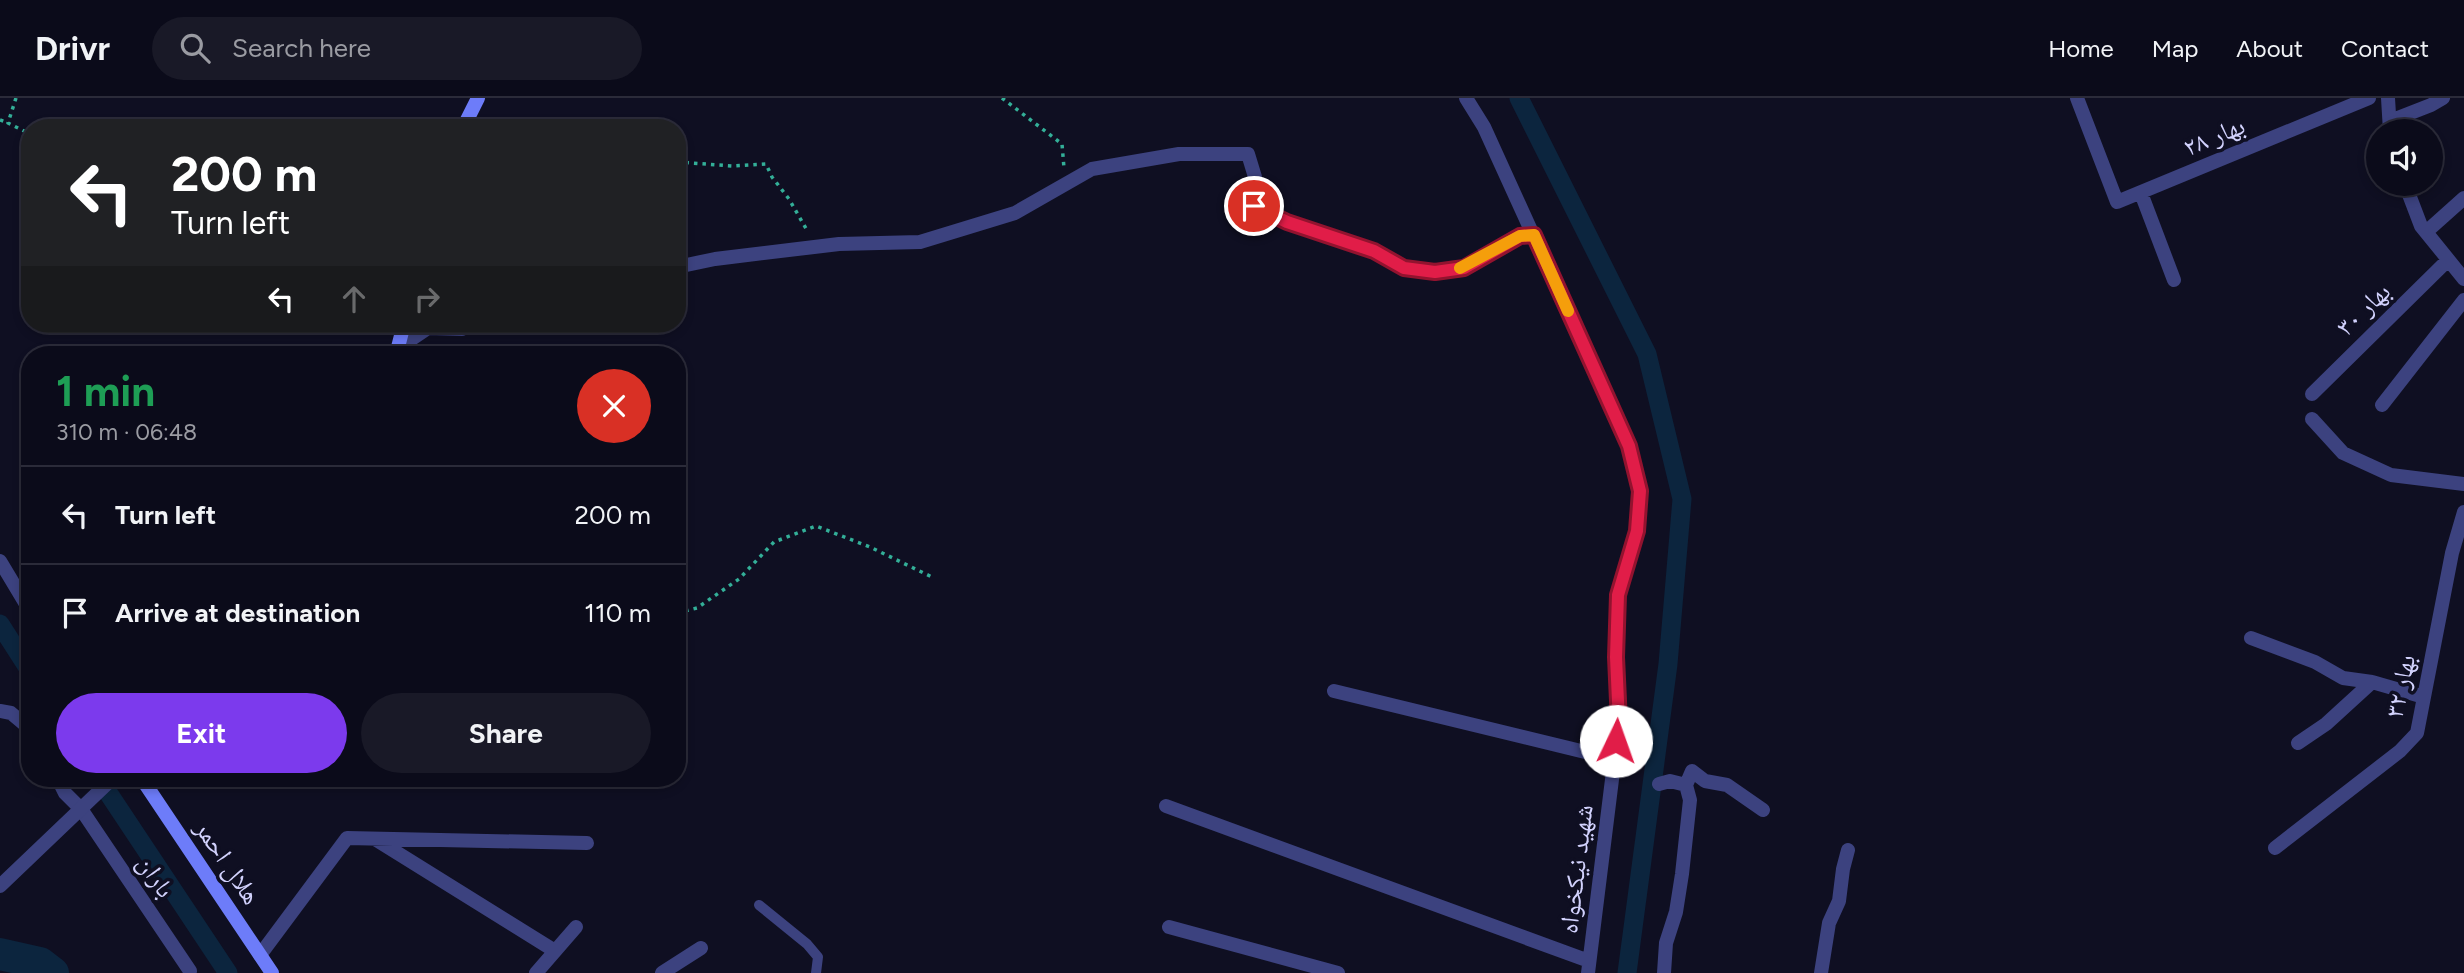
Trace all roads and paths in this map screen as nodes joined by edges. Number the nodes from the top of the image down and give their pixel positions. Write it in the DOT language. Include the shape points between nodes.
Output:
graph roads {
  1 [pos="16,98"];
  2 [pos="478,98"];
  3 [pos="1002,98"];
  4 [pos="1466,98"];
  5 [pos="2077,98"];
  6 [pos="2369,98"];
  7 [pos="2388,98"];
  8 [pos="2443,98"];
  9 [pos="468,119"];
  10 [pos="2390,119"];
  11 [pos="2404,119"];
  12 [pos="0,120"];
  13 [pos="8,123"];
  14 [pos="21,130"];
  15 [pos="686,163"];
  16 [pos="1066,184"];
  17 [pos="2141,192"];
  18 [pos="2410,196"];
  19 [pos="2464,198"];
  20 [pos="2426,232"];
  21 [pos="1534,235"];
  22 [pos="816,246"];
  23 [pos="2448,260"];
  24 [pos="686,265"];
  25 [pos="2464,279"];
  26 [pos="2174,280"];
  27 [pos="2464,300"];
  28 [pos="421,333"];
  29 [pos="404,346"];
  30 [pos="2312,394"];
  31 [pos="2382,405"];
  32 [pos="2312,419"];
  33 [pos="2464,484"];
  34 [pos="2464,512"];
  35 [pos="2,569"];
  36 [pos="934,578"];
  37 [pos="21,598"];
  38 [pos="686,611"];
  39 [pos="2251,638"];
  40 [pos="2372,682"];
  41 [pos="1334,691"];
  42 [pos="2424,697"];
  43 [pos="0,710"];
  44 [pos="21,721"];
  45 [pos="2298,743"];
  46 [pos="1614,759"];
  47 [pos="1659,784"];
  48 [pos="1686,785"];
  49 [pos="62,787"];
  50 [pos="104,787"];
  51 [pos="147,787"];
  52 [pos="1166,806"];
  53 [pos="81,809"];
  54 [pos="1763,810"];
  55 [pos="373,838"];
  56 [pos="587,843"];
  57 [pos="2275,848"];
  58 [pos="1848,850"];
  59 [pos="0,886"];
  60 [pos="759,905"];
  61 [pos="576,927"];
  62 [pos="1169,927"];
  63 [pos="701,948"];
  64 [pos="555,951"];
  65 [pos="260,955"];
  66 [pos="1588,967"];
  67 [pos="190,971"];
  68 [pos="272,973"];
  69 [pos="536,973"];
  70 [pos="662,973"];
  71 [pos="816,973"];
  72 [pos="1338,973"];
  73 [pos="1664,973"];
  74 [pos="1821,973"];
  1 -- 13 [label="path"];
  2 -- 9 [label="main road"];
  3 -- 16 [label="path" via="1062,144"];
  4 -- 21 [label="street, شهید نیکخواه" via="1485,127"];
  5 -- 17 [label="street, بهار ۲۸" via="2117,202"];
  6 -- 17 [label="street, بهار ۲۸"];
  7 -- 10 [label="street"];
  8 -- 11 [label="street"];
  12 -- 13 [label="path"];
  13 -- 14 [label="path"];
  15 -- 22 [label="path" via="766,164"];
  16 -- 21 [label="street" via="1092,169 1179,154 1248,154 1255,177 1254,206 1374,251 1404,268 1435,272 1464,268 1520,236"];
  16 -- 22 [label="street" via="1015,213 920,242"];
  17 -- 26 [label="street"];
  18 -- 20 [label="street"];
  19 -- 20 [label="street"];
  20 -- 23 [label="street"];
  21 -- 46 [label="street, شهید نیکخواه" via="1629,446 1640,491 1637,531 1618,595 1619,723"];
  22 -- 24 [label="street"];
  23 -- 25 [label="street"];
  23 -- 30 [label="street, بهار ۳۰"];
  27 -- 31 [label="street"];
  28 -- 29 [label="street"];
  32 -- 33 [label="street" via="2343,453 2391,475"];
  34 -- 42 [label="street, بهار ۳۲"];
  35 -- 37 [label="street"];
  36 -- 38 [label="path" via="816,526 774,542 738,579"];
  39 -- 40 [label="street" via="2315,662 2343,678"];
  40 -- 42 [label="street"];
  40 -- 45 [label="street"];
  41 -- 46 [label="street"];
  42 -- 57 [label="street, بهار ۳۲" via="2417,733 2400,751"];
  43 -- 44 [label="street"];
  46 -- 66 [label="street, شهید نیکخواه"];
  47 -- 48 [label="street"];
  48 -- 54 [label="street" via="1692,771 1705,781 1727,785"];
  48 -- 73 [label="street" via="1690,800 1682,874"];
  49 -- 53 [label="street, باران"];
  50 -- 53 [label="street"];
  51 -- 65 [label="main road, هلال احمر"];
  52 -- 66 [label="street"];
  53 -- 59 [label="street"];
  53 -- 67 [label="street, باران"];
  55 -- 56 [label="street"];
  55 -- 64 [label="street"];
  55 -- 65 [label="street" via="347,838"];
  58 -- 74 [label="street"];
  60 -- 71 [label="lane" via="818,957"];
  61 -- 64 [label="street"];
  62 -- 72 [label="street"];
  63 -- 70 [label="street"];
  64 -- 69 [label="street"];
  65 -- 68 [label="main road, هلال احمر"];
}
